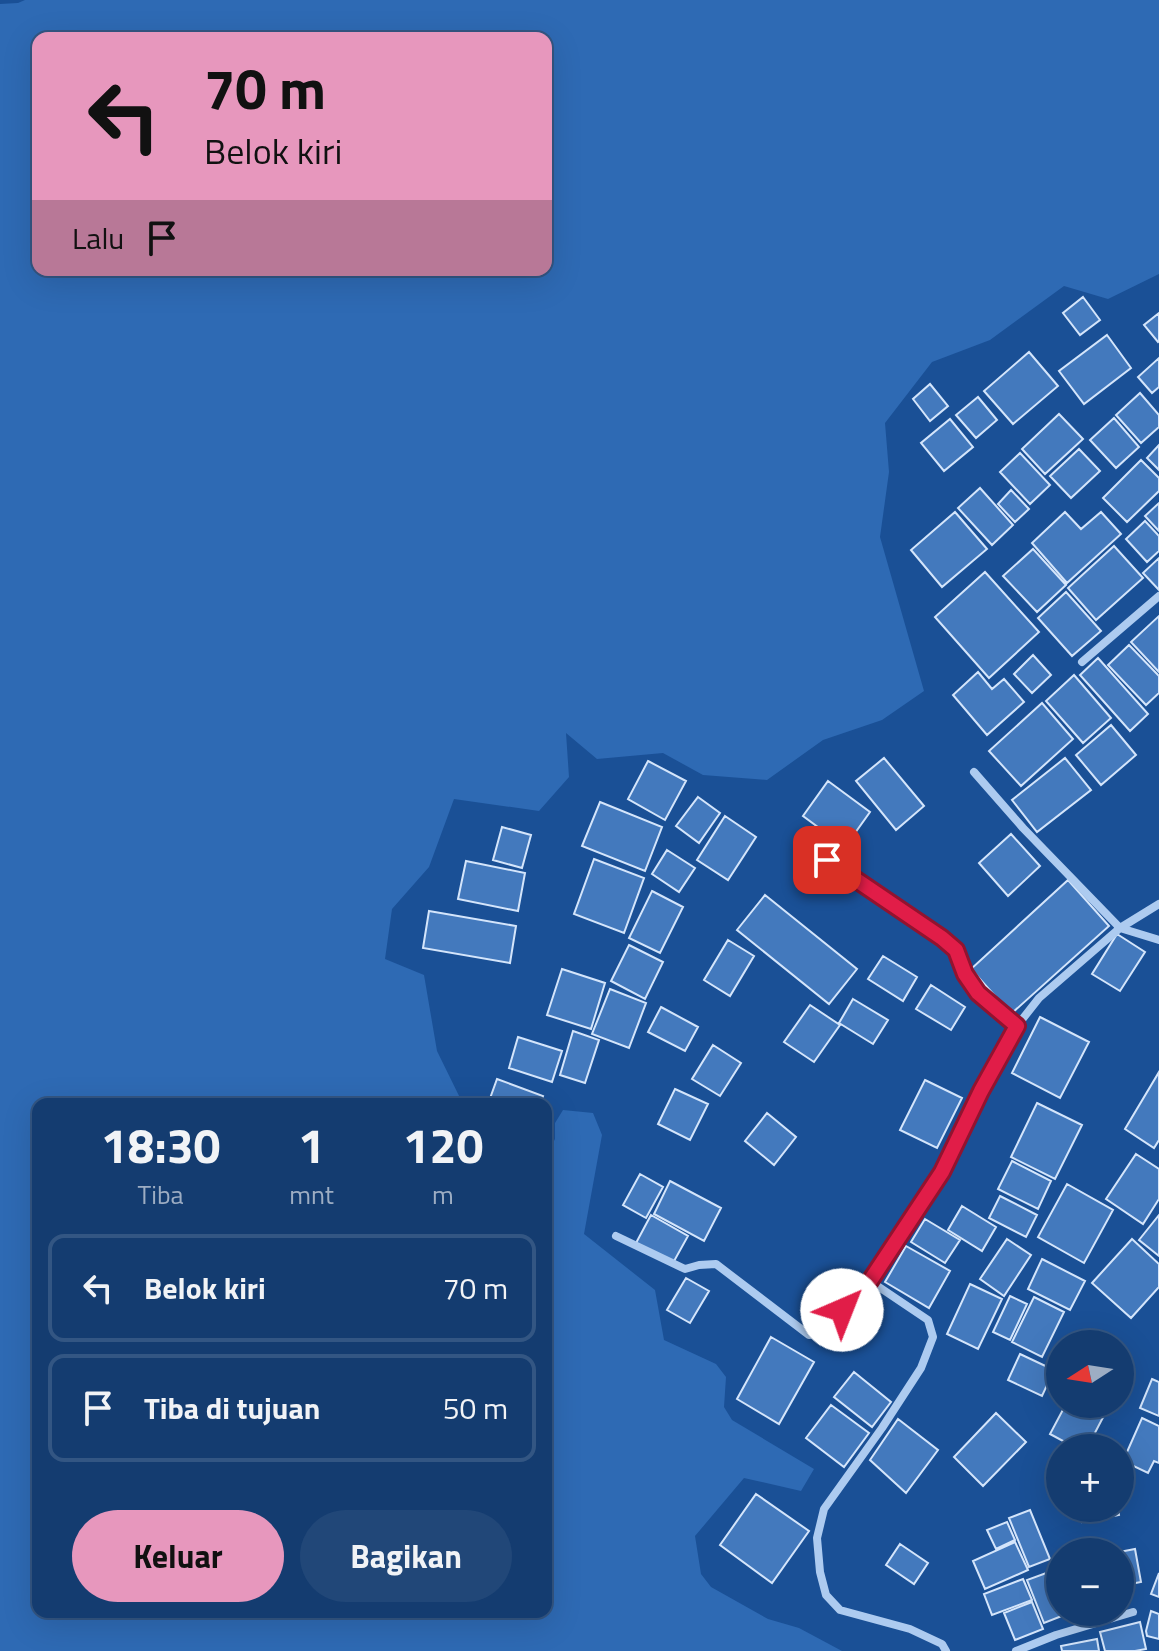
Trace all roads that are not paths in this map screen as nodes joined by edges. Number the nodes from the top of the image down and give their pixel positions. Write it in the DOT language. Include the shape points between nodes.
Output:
graph roads {
  1 [pos="1159,596"];
  2 [pos="1082,662"];
  3 [pos="974,772"];
  4 [pos="827,860"];
  5 [pos="1159,904"];
  6 [pos="1120,928"];
  7 [pos="1159,940"];
  8 [pos="1017,1026"];
  9 [pos="616,1236"];
  10 [pos="870,1281"];
  11 [pos="1086,1626"];
  12 [pos="946,1651"];
  13 [pos="1016,1651"];
  1 -- 2 [label="street"];
  3 -- 6 [label="street"];
  4 -- 8 [label="street" via="956,950 978,993"];
  5 -- 6 [label="street"];
  6 -- 7 [label="street"];
  6 -- 8 [label="street" via="1039,998"];
  8 -- 10 [label="street" via="942,1172"];
  9 -- 10 [label="street" via="685,1269 716,1264 809,1335 834,1325"];
  10 -- 12 [label="street" via="928,1320 933,1337 921,1368 824,1509 817,1538 820,1572 826,1595 840,1610 910,1629"];
  11 -- 13 [label="street"];
}
